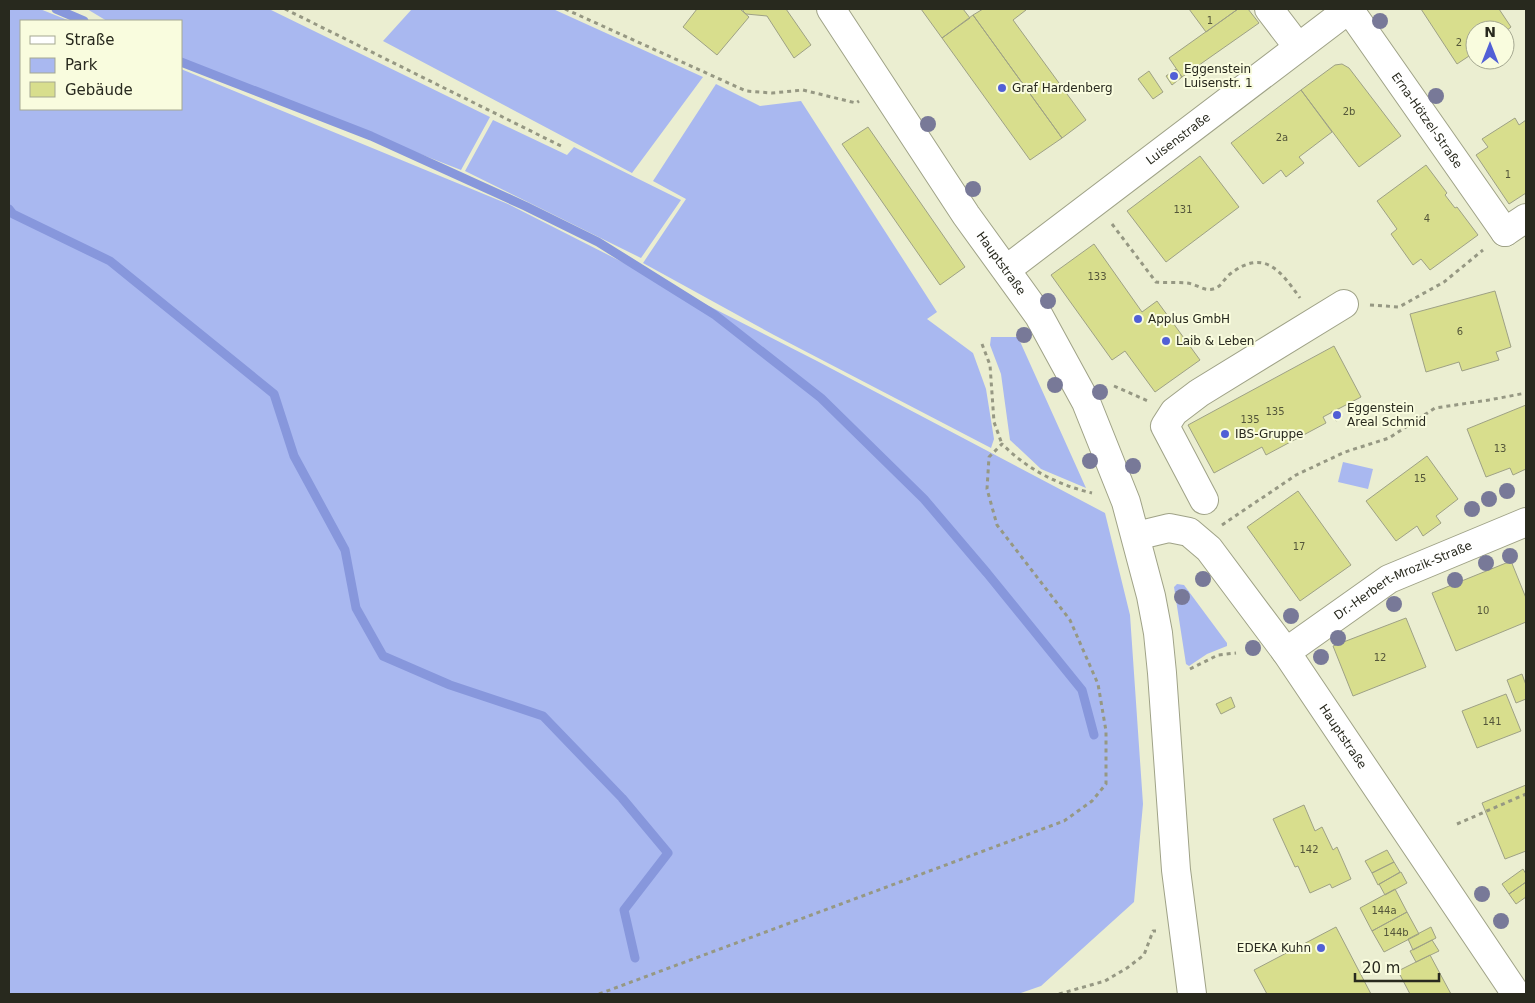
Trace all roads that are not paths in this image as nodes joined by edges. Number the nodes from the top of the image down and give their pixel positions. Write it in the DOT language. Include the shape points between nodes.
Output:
graph roads {
  1 [pos="831,9"];
  2 [pos="1270,9"];
  3 [pos="1349,9"];
  4 [pos="1298,47"];
  5 [pos="1519,227"];
  6 [pos="1007,269"];
  7 [pos="1344,304"];
  8 [pos="1204,500"];
  9 [pos="1526,522"];
  10 [pos="1136,536"];
  11 [pos="1286,652"];
  12 [pos="1192,994"];
  13 [pos="1516,994"];
  1 -- 6 [label="street, Hauptstraße" via="966,215"];
  2 -- 4 [label="street"];
  3 -- 4 [label="street, Luisenstraße"];
  3 -- 5 [label="street, Erna-Hötzel-Straße"];
  4 -- 6 [label="street, Luisenstraße"];
  6 -- 10 [label="street, Hauptstraße" via="1039,316 1086,402 1126,502"];
  7 -- 8 [label="street" via="1199,393 1174,412 1165,426"];
  9 -- 11 [label="street, Dr.-Herbert-Mrozik-Straße" via="1388,579"];
  10 -- 11 [label="street, Hauptstraße" via="1169,528 1189,532 1209,549"];
  10 -- 12 [label="street, Hauptstraße" via="1158,633 1172,825"];
  11 -- 13 [label="street, Hauptstraße"];
}
